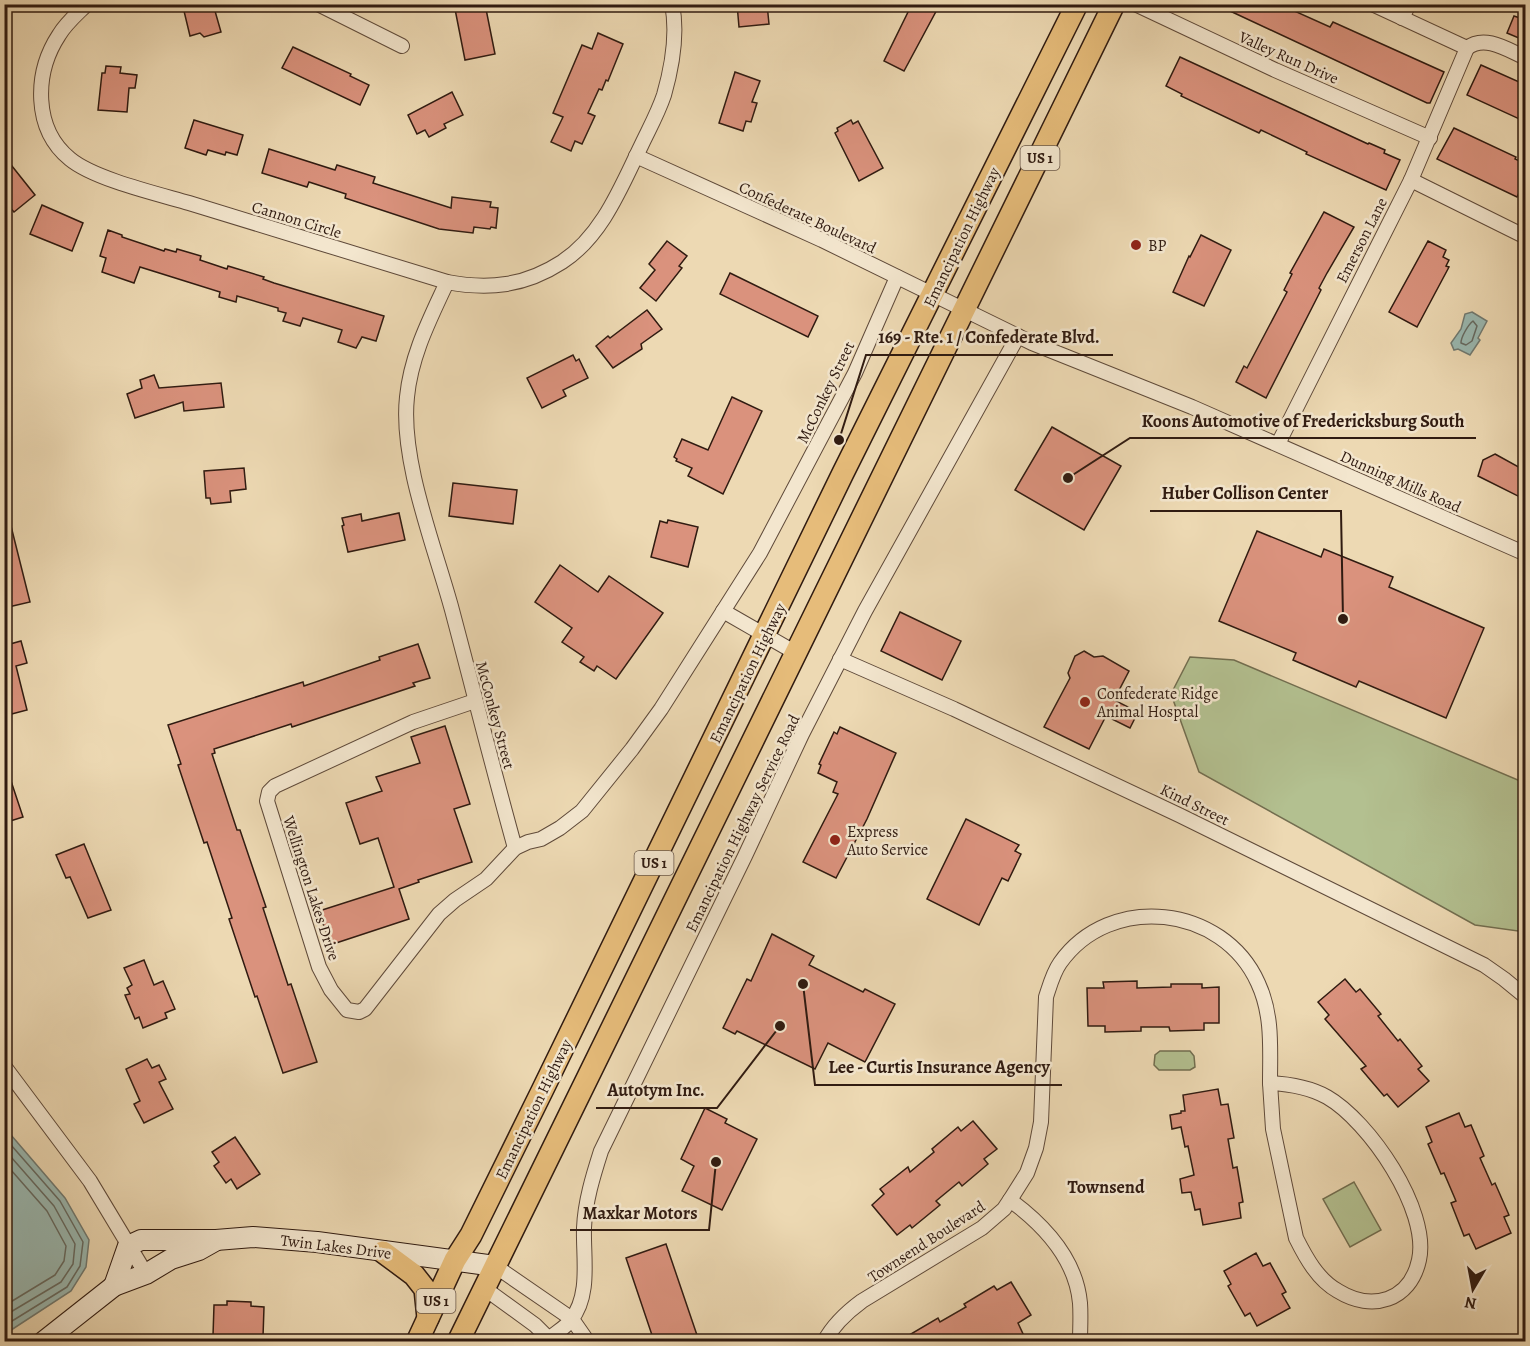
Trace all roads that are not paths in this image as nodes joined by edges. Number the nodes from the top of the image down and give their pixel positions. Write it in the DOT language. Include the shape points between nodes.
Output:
graph roads {
  1 [pos="87,4"];
  2 [pos="318,4"];
  3 [pos="672,4"];
  4 [pos="1077,4"];
  5 [pos="1114,4"];
  6 [pos="1135,4"];
  7 [pos="1371,4"];
  8 [pos="1409,4"];
  9 [pos="1402,18"];
  10 [pos="402,46"];
  11 [pos="1467,48"];
  12 [pos="1526,57"];
  13 [pos="1430,138"];
  14 [pos="636,156"];
  15 [pos="1411,180"];
  16 [pos="1526,237"];
  17 [pos="897,277"];
  18 [pos="447,282"];
  19 [pos="933,295"];
  20 [pos="965,311"];
  21 [pos="1018,336"];
  22 [pos="1278,444"];
  23 [pos="1526,554"];
  24 [pos="723,611"];
  25 [pos="765,635"];
  26 [pos="796,653"];
  27 [pos="840,659"];
  28 [pos="475,700"];
  29 [pos="515,848"];
  30 [pos="1526,997"];
  31 [pos="4,1066"];
  32 [pos="1270,1083"];
  33 [pos="1010,1200"];
  34 [pos="216,1240"];
  35 [pos="128,1246"];
  36 [pos="383,1252"];
  37 [pos="455,1260"];
  38 [pos="495,1266"];
  39 [pos="146,1274"];
  40 [pos="114,1286"];
  41 [pos="484,1288"];
  42 [pos="428,1318"];
  43 [pos="572,1319"];
  44 [pos="551,1340"];
  45 [pos="43,1341"];
  46 [pos="417,1341"];
  47 [pos="458,1341"];
  48 [pos="588,1341"];
  49 [pos="825,1341"];
  50 [pos="1080,1341"];
  1 -- 18 [label="street, Cannon Circle" via="58,36 42,83 40,103 44,122 57,146 70,159 86,170 149,191"];
  2 -- 10 [label="street"];
  3 -- 14 [label="street, Cannon Circle" via="671,66 660,106"];
  4 -- 19 [label="main road, Emancipation Highway / US 1"];
  5 -- 20 [label="main road, Emancipation Highway / US 1"];
  6 -- 13 [label="street, Valley Run Drive"];
  7 -- 9 [label="street"];
  8 -- 9 [label="street"];
  9 -- 11 [label="street"];
  11 -- 12 [label="street" via="1488,42"];
  11 -- 13 [label="street, Emerson Lane"];
  13 -- 15 [label="street, Emerson Lane"];
  14 -- 17 [label="street, Confederate Boulevard"];
  14 -- 18 [label="street, Cannon Circle" via="610,208 594,231 563,261 524,280 490,287"];
  15 -- 16 [label="street"];
  15 -- 22 [label="street, Emerson Lane"];
  17 -- 19 [label="street, Confederate Boulevard"];
  17 -- 24 [label="street, McConkey Street" via="855,373 804,473"];
  18 -- 28 [label="street, McConkey Street" via="411,371 407,421 414,477"];
  19 -- 20 [label="street, Confederate Boulevard"];
  19 -- 25 [label="main road, Emancipation Highway / US 1"];
  20 -- 21 [label="street, Dunning Mills Road"];
  20 -- 26 [label="main road, Emancipation Highway / US 1"];
  21 -- 22 [label="street, Dunning Mills Road"];
  21 -- 27 [label="street, Emancipation Highway Service Road"];
  22 -- 23 [label="street, Dunning Mills Road"];
  24 -- 25 [label="street"];
  24 -- 29 [label="street, McConkey Street" via="661,709 582,811 542,839"];
  25 -- 26 [label="street"];
  25 -- 37 [label="main road, Emancipation Highway / US 1" via="471,1235"];
  26 -- 38 [label="main road, Emancipation Highway / US 1"];
  27 -- 30 [label="street, Kind Street" via="1179,814 1484,965"];
  27 -- 43 [label="street, Emancipation Highway Service Road" via="601,1151 585,1217 583,1288"];
  28 -- 29 [label="street, McConkey Street"];
  28 -- 29 [label="street, Wellington Lakes Drive" via="413,722 269,792 267,801 320,967 347,1010 365,1009 439,914 486,879"];
  31 -- 35 [label="street" via="90,1181"];
  32 -- 32 [label="street, Townsend Boulevard" via="1273,1129 1296,1238 1304,1254 1337,1291 1368,1302 1395,1297 1415,1275 1420,1247 1410,1201 1398,1175 1345,1110 1310,1089"];
  32 -- 33 [label="street, Townsend Boulevard" via="1266,1002 1258,981 1234,949 1199,926 1158,916 1129,918 1104,927 1071,949 1051,980 1046,997 1041,1122 1027,1173"];
  33 -- 49 [label="street, Townsend Boulevard" via="982,1228 862,1301 832,1329"];
  33 -- 50 [label="street" via="1048,1232 1062,1252 1077,1288"];
  34 -- 35 [label="street, Twin Lakes Drive" via="141,1240"];
  34 -- 36 [label="street, Twin Lakes Drive" via="253,1237"];
  34 -- 39 [label="street, Twin Lakes Drive"];
  35 -- 39 [label="street"];
  35 -- 40 [label="street"];
  36 -- 37 [label="street, Twin Lakes Drive"];
  36 -- 42 [label="main road" via="414,1275 425,1289"];
  37 -- 38 [label="street, Twin Lakes Drive"];
  37 -- 41 [label="street"];
  37 -- 42 [label="main road, Emancipation Highway / US 1"];
  38 -- 41 [label="main road, Emancipation Highway / US 1"];
  38 -- 43 [label="street"];
  39 -- 40 [label="street, Twin Lakes Drive"];
  40 -- 45 [label="street, Twin Lakes Drive"];
  41 -- 44 [label="street"];
  41 -- 47 [label="main road, Emancipation Highway / US 1"];
  42 -- 46 [label="main road, Emancipation Highway / US 1"];
  43 -- 44 [label="street, Emancipation Highway Service Road"];
  43 -- 48 [label="street"];
}
